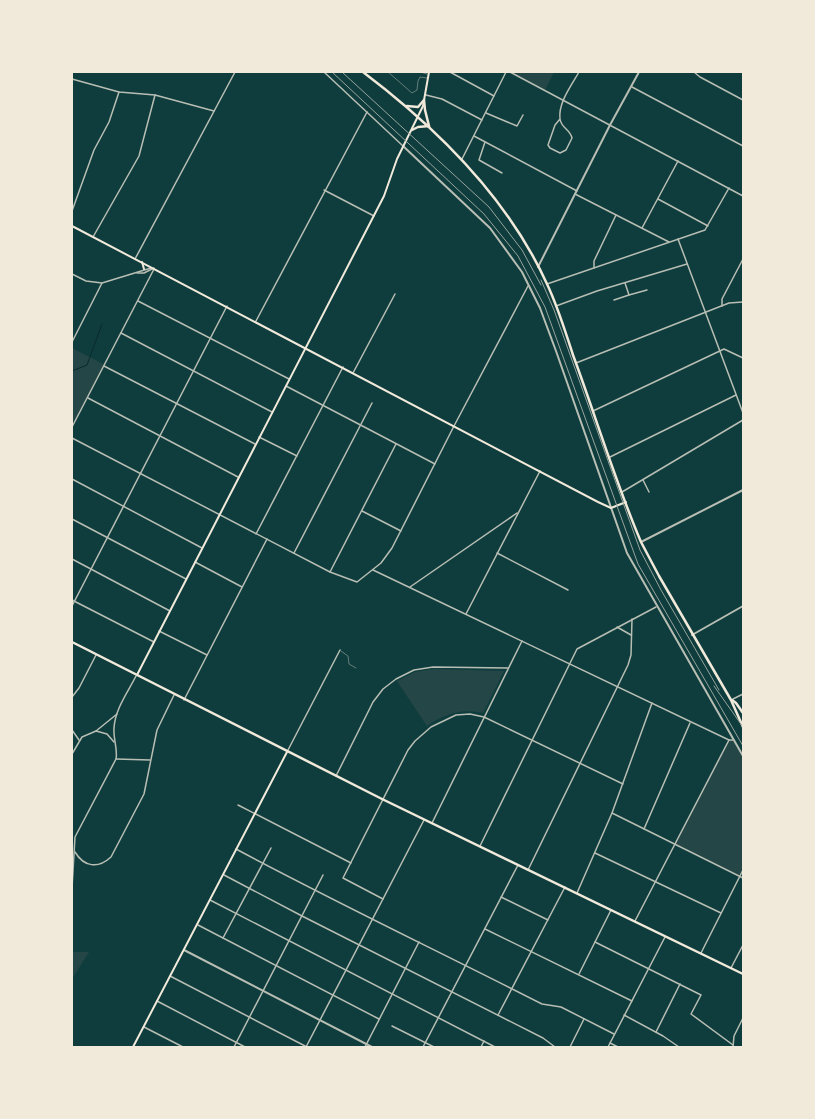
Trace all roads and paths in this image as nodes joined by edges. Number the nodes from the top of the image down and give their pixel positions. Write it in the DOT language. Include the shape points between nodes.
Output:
graph roads {
  1 [pos="235,72"];
  2 [pos="324,72"];
  3 [pos="363,72"];
  4 [pos="388,72"];
  5 [pos="420,72"];
  6 [pos="450,72"];
  7 [pos="506,72"];
  8 [pos="510,72"];
  9 [pos="579,72"];
  10 [pos="639,72"];
  11 [pos="694,72"];
  12 [pos="429,75"];
  13 [pos="72,79"];
  14 [pos="631,86"];
  15 [pos="119,92"];
  16 [pos="155,95"];
  17 [pos="426,95"];
  18 [pos="494,96"];
  19 [pos="424,100"];
  20 [pos="564,100"];
  21 [pos="743,100"];
  22 [pos="403,104"];
  23 [pos="214,111"];
  24 [pos="366,112"];
  25 [pos="486,113"];
  26 [pos="523,115"];
  27 [pos="418,117"];
  28 [pos="560,119"];
  29 [pos="482,120"];
  30 [pos="610,125"];
  31 [pos="429,126"];
  32 [pos="412,130"];
  33 [pos="474,136"];
  34 [pos="485,142"];
  35 [pos="403,146"];
  36 [pos="743,146"];
  37 [pos="462,161"];
  38 [pos="678,161"];
  39 [pos="502,174"];
  40 [pos="729,188"];
  41 [pos="324,190"];
  42 [pos="577,191"];
  43 [pos="575,194"];
  44 [pos="743,196"];
  45 [pos="658,199"];
  46 [pos="72,211"];
  47 [pos="617,215"];
  48 [pos="374,216"];
  49 [pos="72,226"];
  50 [pos="708,226"];
  51 [pos="642,228"];
  52 [pos="93,237"];
  53 [pos="678,239"];
  54 [pos="669,242"];
  55 [pos="135,259"];
  56 [pos="743,259"];
  57 [pos="141,262"];
  58 [pos="687,264"];
  59 [pos="538,267"];
  60 [pos="154,268"];
  61 [pos="594,268"];
  62 [pos="144,270"];
  63 [pos="137,273"];
  64 [pos="142,273"];
  65 [pos="72,274"];
  66 [pos="148,279"];
  67 [pos="102,283"];
  68 [pos="625,283"];
  69 [pos="547,284"];
  70 [pos="529,285"];
  71 [pos="647,290"];
  72 [pos="394,294"];
  73 [pos="629,295"];
  74 [pos="614,300"];
  75 [pos="137,301"];
  76 [pos="743,302"];
  77 [pos="227,306"];
  78 [pos="556,306"];
  79 [pos="722,306"];
  80 [pos="706,313"];
  81 [pos="256,321"];
  82 [pos="121,333"];
  83 [pos="210,338"];
  84 [pos="72,342"];
  85 [pos="305,348"];
  86 [pos="720,350"];
  87 [pos="743,358"];
  88 [pos="576,363"];
  89 [pos="104,366"];
  90 [pos="343,367"];
  91 [pos="193,371"];
  92 [pos="353,373"];
  93 [pos="289,379"];
  94 [pos="286,385"];
  95 [pos="736,395"];
  96 [pos="87,398"];
  97 [pos="176,403"];
  98 [pos="372,403"];
  99 [pos="324,406"];
  100 [pos="593,411"];
  101 [pos="272,412"];
  102 [pos="743,413"];
  103 [pos="743,420"];
  104 [pos="360,424"];
  105 [pos="454,426"];
  106 [pos="72,427"];
  107 [pos="160,436"];
  108 [pos="259,437"];
  109 [pos="72,438"];
  110 [pos="255,444"];
  111 [pos="396,444"];
  112 [pos="297,456"];
  113 [pos="610,457"];
  114 [pos="435,464"];
  115 [pos="540,472"];
  116 [pos="140,474"];
  117 [pos="238,477"];
  118 [pos="72,479"];
  119 [pos="643,480"];
  120 [pos="743,490"];
  121 [pos="622,492"];
  122 [pos="649,492"];
  123 [pos="626,502"];
  124 [pos="123,506"];
  125 [pos="611,508"];
  126 [pos="362,511"];
  127 [pos="519,512"];
  128 [pos="219,515"];
  129 [pos="72,519"];
  130 [pos="401,531"];
  131 [pos="256,534"];
  132 [pos="107,538"];
  133 [pos="267,539"];
  134 [pos="641,542"];
  135 [pos="202,548"];
  136 [pos="294,553"];
  137 [pos="497,554"];
  138 [pos="72,559"];
  139 [pos="195,562"];
  140 [pos="91,569"];
  141 [pos="373,570"];
  142 [pos="330,572"];
  143 [pos="186,579"];
  144 [pos="242,587"];
  145 [pos="410,587"];
  146 [pos="568,590"];
  147 [pos="73,600"];
  148 [pos="72,606"];
  149 [pos="743,606"];
  150 [pos="656,607"];
  151 [pos="170,611"];
  152 [pos="466,614"];
  153 [pos="632,620"];
  154 [pos="617,627"];
  155 [pos="159,631"];
  156 [pos="692,635"];
  157 [pos="631,636"];
  158 [pos="522,641"];
  159 [pos="72,642"];
  160 [pos="154,642"];
  161 [pos="340,650"];
  162 [pos="97,655"];
  163 [pos="207,655"];
  164 [pos="570,664"];
  165 [pos="356,668"];
  166 [pos="508,668"];
  167 [pos="136,675"];
  168 [pos="618,687"];
  169 [pos="174,694"];
  170 [pos="743,694"];
  171 [pos="72,697"];
  172 [pos="184,700"];
  173 [pos="731,700"];
  174 [pos="652,703"];
  175 [pos="743,713"];
  176 [pos="117,714"];
  177 [pos="484,717"];
  178 [pos="691,722"];
  179 [pos="742,726"];
  180 [pos="72,730"];
  181 [pos="96,731"];
  182 [pos="79,740"];
  183 [pos="532,740"];
  184 [pos="729,740"];
  185 [pos="733,740"];
  186 [pos="116,743"];
  187 [pos="287,752"];
  188 [pos="72,754"];
  189 [pos="743,756"];
  190 [pos="116,759"];
  191 [pos="150,760"];
  192 [pos="580,763"];
  193 [pos="336,776"];
  194 [pos="623,784"];
  195 [pos="384,800"];
  196 [pos="238,805"];
  197 [pos="612,813"];
  198 [pos="254,815"];
  199 [pos="424,820"];
  200 [pos="432,823"];
  201 [pos="644,829"];
  202 [pos="675,844"];
  203 [pos="480,846"];
  204 [pos="270,848"];
  205 [pos="73,849"];
  206 [pos="236,849"];
  207 [pos="75,852"];
  208 [pos="595,853"];
  209 [pos="262,863"];
  210 [pos="351,863"];
  211 [pos="518,865"];
  212 [pos="528,870"];
  213 [pos="743,870"];
  214 [pos="223,874"];
  215 [pos="323,875"];
  216 [pos="740,876"];
  217 [pos="743,878"];
  218 [pos="656,882"];
  219 [pos="565,887"];
  220 [pos="72,888"];
  221 [pos="249,888"];
  222 [pos="315,891"];
  223 [pos="577,893"];
  224 [pos="501,897"];
  225 [pos="383,899"];
  226 [pos="210,900"];
  227 [pos="612,910"];
  228 [pos="721,913"];
  229 [pos="236,914"];
  230 [pos="302,916"];
  231 [pos="373,918"];
  232 [pos="548,920"];
  233 [pos="636,921"];
  234 [pos="197,924"];
  235 [pos="485,929"];
  236 [pos="666,935"];
  237 [pos="224,938"];
  238 [pos="289,942"];
  239 [pos="419,942"];
  240 [pos="595,942"];
  241 [pos="359,945"];
  242 [pos="743,946"];
  243 [pos="184,950"];
  244 [pos="532,951"];
  245 [pos="701,953"];
  246 [pos="466,965"];
  247 [pos="276,966"];
  248 [pos="649,967"];
  249 [pos="405,968"];
  250 [pos="731,968"];
  251 [pos="345,971"];
  252 [pos="579,974"];
  253 [pos="743,974"];
  254 [pos="170,976"];
  255 [pos="680,984"];
  256 [pos="512,989"];
  257 [pos="263,991"];
  258 [pos="452,992"];
  259 [pos="392,994"];
  260 [pos="333,995"];
  261 [pos="157,1001"];
  262 [pos="632,1001"];
  263 [pos="624,1015"];
  264 [pos="498,1016"];
  265 [pos="249,1017"];
  266 [pos="438,1018"];
  267 [pos="743,1018"];
  268 [pos="379,1019"];
  269 [pos="584,1019"];
  270 [pos="320,1020"];
  271 [pos="144,1026"];
  272 [pos="392,1026"];
  273 [pos="656,1032"];
  274 [pos="614,1034"];
  275 [pos="484,1042"];
  276 [pos="236,1043"];
  277 [pos="425,1043"];
  278 [pos="610,1043"];
  279 [pos="366,1044"];
  280 [pos="733,1046"];
  281 [pos="133,1047"];
  282 [pos="183,1047"];
  283 [pos="234,1047"];
  284 [pos="245,1047"];
  285 [pos="306,1047"];
  286 [pos="364,1047"];
  287 [pos="372,1047"];
  288 [pos="423,1047"];
  289 [pos="434,1047"];
  290 [pos="482,1047"];
  291 [pos="495,1047"];
  292 [pos="555,1047"];
  293 [pos="570,1047"];
  294 [pos="608,1047"];
  295 [pos="618,1047"];
  296 [pos="679,1047"];
  1 -- 23 [label="street"];
  2 -- 24 [label="street"];
  3 -- 22 [label="main road"];
  4 -- 12 [label="lane" via="412,93 417,90 420,77"];
  5 -- 12 [label="lane"];
  6 -- 18 [label="street"];
  7 -- 18 [label="street"];
  8 -- 20 [label="street"];
  9 -- 20 [label="street"];
  10 -- 14 [label="street"];
  11 -- 21 [label="street"];
  12 -- 17 [label="main road"];
  13 -- 15 [label="street"];
  14 -- 30 [label="street"];
  14 -- 36 [label="street"];
  15 -- 16 [label="street"];
  15 -- 46 [label="street"];
  16 -- 23 [label="street"];
  16 -- 52 [label="street" via="139,156"];
  17 -- 19 [label="main road"];
  17 -- 29 [label="street" via="442,99"];
  18 -- 25 [label="street"];
  19 -- 22 [label="main road" via="415,108"];
  19 -- 27 [label="main road"];
  19 -- 31 [label="main road"];
  20 -- 28 [label="street"];
  20 -- 30 [label="street"];
  22 -- 27 [label="main road"];
  23 -- 55 [label="street"];
  24 -- 35 [label="street"];
  24 -- 41 [label="street"];
  25 -- 26 [label="street" via="517,126"];
  25 -- 29 [label="street"];
  27 -- 31 [label="main road"];
  27 -- 32 [label="main road"];
  28 -- 28 [label="street" via="572,138 566,150 560,153 548,145 555,125"];
  29 -- 33 [label="street"];
  30 -- 38 [label="street"];
  30 -- 42 [label="street"];
  31 -- 32 [label="main road" via="418,126"];
  31 -- 37 [label="main road"];
  32 -- 35 [label="main road"];
  33 -- 34 [label="street"];
  33 -- 37 [label="street"];
  34 -- 39 [label="street" via="479,160"];
  34 -- 42 [label="street"];
  35 -- 48 [label="main road"];
  35 -- 70 [label="street" via="490,228 512,256"];
  37 -- 59 [label="main road" via="510,221"];
  38 -- 40 [label="street"];
  38 -- 45 [label="street"];
  40 -- 44 [label="street"];
  40 -- 50 [label="street"];
  41 -- 48 [label="street"];
  41 -- 81 [label="street"];
  42 -- 43 [label="street"];
  43 -- 47 [label="street"];
  43 -- 59 [label="street"];
  45 -- 50 [label="street"];
  45 -- 51 [label="street"];
  47 -- 51 [label="street"];
  47 -- 61 [label="street" via="594,261"];
  48 -- 85 [label="main road"];
  49 -- 52 [label="main road"];
  50 -- 53 [label="street" via="705,230"];
  51 -- 54 [label="street"];
  52 -- 55 [label="main road"];
  53 -- 54 [label="street"];
  53 -- 58 [label="street"];
  54 -- 61 [label="street"];
  55 -- 57 [label="main road"];
  56 -- 79 [label="street" via="722,299"];
  57 -- 60 [label="main road"];
  57 -- 62 [label="main road"];
  58 -- 68 [label="street"];
  58 -- 80 [label="street"];
  59 -- 69 [label="main road"];
  60 -- 62 [label="street"];
  60 -- 64 [label="street"];
  60 -- 66 [label="street"];
  60 -- 77 [label="main road"];
  61 -- 69 [label="street"];
  62 -- 63 [label="street"];
  63 -- 64 [label="street"];
  63 -- 67 [label="street"];
  64 -- 66 [label="street" via="147,275"];
  65 -- 67 [label="street" via="86,281"];
  66 -- 75 [label="street"];
  67 -- 84 [label="street"];
  68 -- 73 [label="street"];
  68 -- 78 [label="street"];
  69 -- 78 [label="main road"];
  70 -- 105 [label="street"];
  70 -- 125 [label="street" via="554,344"];
  71 -- 73 [label="street"];
  72 -- 92 [label="street"];
  73 -- 74 [label="street"];
  75 -- 82 [label="street"];
  75 -- 83 [label="street"];
  76 -- 79 [label="street"];
  77 -- 81 [label="main road"];
  77 -- 83 [label="street"];
  78 -- 88 [label="main road"];
  79 -- 80 [label="street"];
  80 -- 86 [label="street"];
  80 -- 88 [label="street"];
  81 -- 85 [label="main road"];
  82 -- 89 [label="street"];
  82 -- 91 [label="street"];
  83 -- 91 [label="street"];
  83 -- 93 [label="street"];
  85 -- 90 [label="main road"];
  85 -- 93 [label="main road"];
  86 -- 87 [label="street" via="726,349"];
  86 -- 95 [label="street"];
  86 -- 100 [label="street"];
  88 -- 100 [label="main road"];
  89 -- 96 [label="street"];
  89 -- 97 [label="street"];
  90 -- 92 [label="main road"];
  90 -- 99 [label="street"];
  91 -- 97 [label="street"];
  91 -- 101 [label="street"];
  92 -- 105 [label="main road"];
  93 -- 94 [label="main road"];
  94 -- 99 [label="street"];
  94 -- 101 [label="main road"];
  95 -- 102 [label="street"];
  95 -- 113 [label="street"];
  96 -- 106 [label="street"];
  96 -- 107 [label="street"];
  97 -- 107 [label="street"];
  97 -- 110 [label="street"];
  98 -- 104 [label="street"];
  99 -- 104 [label="street"];
  99 -- 112 [label="street"];
  100 -- 113 [label="main road"];
  101 -- 108 [label="main road"];
  103 -- 119 [label="street"];
  104 -- 111 [label="street"];
  104 -- 136 [label="street"];
  105 -- 114 [label="street"];
  105 -- 115 [label="main road"];
  107 -- 116 [label="street"];
  107 -- 117 [label="street"];
  108 -- 110 [label="main road"];
  108 -- 112 [label="street"];
  109 -- 116 [label="street"];
  110 -- 117 [label="main road"];
  111 -- 114 [label="street"];
  111 -- 126 [label="street"];
  112 -- 131 [label="street"];
  113 -- 121 [label="main road"];
  114 -- 130 [label="street"];
  115 -- 125 [label="main road"];
  115 -- 127 [label="street"];
  116 -- 124 [label="street"];
  116 -- 128 [label="street"];
  117 -- 128 [label="main road"];
  118 -- 124 [label="street"];
  119 -- 121 [label="street"];
  119 -- 122 [label="street"];
  120 -- 134 [label="street"];
  121 -- 123 [label="main road"];
  123 -- 125 [label="main road"];
  123 -- 134 [label="main road"];
  124 -- 132 [label="street"];
  124 -- 135 [label="street"];
  125 -- 150 [label="street" via="627,553"];
  126 -- 130 [label="street"];
  126 -- 142 [label="street"];
  127 -- 137 [label="street"];
  127 -- 145 [label="street"];
  128 -- 131 [label="street"];
  128 -- 135 [label="main road"];
  129 -- 132 [label="street"];
  130 -- 141 [label="street" via="388,554"];
  131 -- 133 [label="street"];
  132 -- 140 [label="street"];
  132 -- 143 [label="street"];
  133 -- 136 [label="street"];
  133 -- 144 [label="street"];
  134 -- 156 [label="main road"];
  135 -- 139 [label="main road"];
  136 -- 142 [label="street"];
  137 -- 146 [label="street"];
  137 -- 152 [label="street"];
  138 -- 140 [label="street"];
  139 -- 143 [label="main road"];
  139 -- 144 [label="street"];
  140 -- 147 [label="street"];
  140 -- 151 [label="street"];
  141 -- 142 [label="street" via="357,582"];
  141 -- 145 [label="street"];
  143 -- 151 [label="main road"];
  144 -- 163 [label="street"];
  145 -- 152 [label="street"];
  147 -- 148 [label="street"];
  147 -- 160 [label="street"];
  149 -- 156 [label="street"];
  150 -- 153 [label="street"];
  150 -- 185 [label="street"];
  151 -- 155 [label="main road"];
  152 -- 158 [label="street"];
  153 -- 154 [label="street"];
  153 -- 157 [label="street"];
  154 -- 157 [label="street"];
  154 -- 164 [label="street" via="579,646"];
  155 -- 160 [label="main road"];
  155 -- 163 [label="street"];
  156 -- 173 [label="main road"];
  157 -- 168 [label="street" via="630,660"];
  158 -- 164 [label="street"];
  158 -- 166 [label="street"];
  159 -- 162 [label="main road"];
  160 -- 167 [label="main road"];
  161 -- 165 [label="lane" via="348,656 349,664"];
  161 -- 187 [label="street"];
  162 -- 167 [label="main road"];
  162 -- 171 [label="street"];
  163 -- 172 [label="street"];
  164 -- 168 [label="street"];
  164 -- 183 [label="street"];
  166 -- 177 [label="street"];
  166 -- 193 [label="street" via="433,667 414,670 396,679 383,689 373,702"];
  167 -- 169 [label="main road"];
  167 -- 176 [label="street"];
  168 -- 174 [label="street"];
  168 -- 192 [label="street"];
  169 -- 172 [label="main road"];
  169 -- 191 [label="street" via="157,730"];
  170 -- 173 [label="street"];
  172 -- 187 [label="main road"];
  173 -- 175 [label="main road"];
  173 -- 179 [label="main road"];
  174 -- 178 [label="street"];
  174 -- 194 [label="street"];
  176 -- 181 [label="street"];
  176 -- 186 [label="street" via="114,729"];
  177 -- 183 [label="street"];
  177 -- 195 [label="street" via="456,715 424,732 408,750"];
  177 -- 200 [label="street"];
  178 -- 184 [label="street"];
  178 -- 201 [label="street"];
  180 -- 182 [label="street"];
  181 -- 182 [label="street"];
  181 -- 186 [label="street" via="107,734"];
  182 -- 188 [label="street"];
  183 -- 192 [label="street"];
  183 -- 203 [label="street"];
  184 -- 185 [label="street"];
  184 -- 202 [label="street"];
  185 -- 189 [label="street"];
  186 -- 190 [label="street"];
  187 -- 193 [label="main road"];
  187 -- 198 [label="main road"];
  190 -- 191 [label="street"];
  190 -- 205 [label="street" via="75,837"];
  191 -- 207 [label="street" via="144,794 110,857 102,864 90,865 82,862"];
  192 -- 194 [label="street"];
  192 -- 212 [label="street"];
  193 -- 195 [label="main road"];
  194 -- 197 [label="street"];
  195 -- 199 [label="main road"];
  195 -- 210 [label="street"];
  196 -- 198 [label="street"];
  197 -- 201 [label="street"];
  197 -- 208 [label="street"];
  198 -- 206 [label="main road"];
  198 -- 210 [label="street"];
  199 -- 200 [label="main road"];
  199 -- 225 [label="street"];
  200 -- 203 [label="main road"];
  201 -- 202 [label="street"];
  202 -- 216 [label="street"];
  202 -- 218 [label="street"];
  203 -- 211 [label="main road"];
  204 -- 209 [label="street"];
  205 -- 207 [label="street"];
  206 -- 209 [label="street"];
  206 -- 214 [label="main road"];
  207 -- 220 [label="street"];
  208 -- 218 [label="street"];
  208 -- 223 [label="street"];
  209 -- 221 [label="street"];
  209 -- 222 [label="street"];
  210 -- 225 [label="street" via="343,878"];
  211 -- 212 [label="main road"];
  211 -- 224 [label="street"];
  212 -- 219 [label="main road"];
  213 -- 216 [label="street"];
  214 -- 221 [label="street"];
  214 -- 226 [label="main road"];
  215 -- 222 [label="street"];
  216 -- 217 [label="street"];
  216 -- 228 [label="street"];
  218 -- 228 [label="street"];
  218 -- 233 [label="street"];
  219 -- 223 [label="main road"];
  219 -- 232 [label="street"];
  221 -- 229 [label="street"];
  221 -- 230 [label="street"];
  222 -- 230 [label="street"];
  222 -- 231 [label="street"];
  223 -- 227 [label="main road"];
  224 -- 232 [label="street"];
  224 -- 235 [label="street"];
  225 -- 231 [label="street"];
  226 -- 229 [label="street"];
  226 -- 234 [label="main road"];
  227 -- 233 [label="main road"];
  227 -- 240 [label="street"];
  228 -- 245 [label="street"];
  229 -- 237 [label="street"];
  229 -- 238 [label="street"];
  230 -- 238 [label="street"];
  230 -- 241 [label="street"];
  231 -- 239 [label="street"];
  231 -- 241 [label="street"];
  232 -- 244 [label="street"];
  233 -- 236 [label="main road"];
  234 -- 237 [label="street"];
  234 -- 243 [label="main road"];
  235 -- 244 [label="street"];
  235 -- 246 [label="street"];
  236 -- 245 [label="main road"];
  236 -- 248 [label="street"];
  237 -- 247 [label="street"];
  238 -- 247 [label="street"];
  238 -- 251 [label="street"];
  239 -- 246 [label="street"];
  239 -- 249 [label="street"];
  240 -- 248 [label="street"];
  240 -- 252 [label="street"];
  241 -- 249 [label="street"];
  241 -- 251 [label="street"];
  242 -- 250 [label="street"];
  243 -- 254 [label="main road"];
  243 -- 257 [label="street"];
  244 -- 252 [label="street"];
  244 -- 256 [label="street"];
  245 -- 250 [label="main road"];
  246 -- 256 [label="street"];
  246 -- 258 [label="street"];
  247 -- 257 [label="street"];
  247 -- 260 [label="street"];
  248 -- 255 [label="street"];
  248 -- 262 [label="street"];
  249 -- 258 [label="street"];
  249 -- 259 [label="street"];
  250 -- 253 [label="main road"];
  251 -- 259 [label="street"];
  251 -- 260 [label="street"];
  252 -- 262 [label="street"];
  254 -- 261 [label="main road"];
  254 -- 265 [label="street"];
  255 -- 273 [label="street"];
  255 -- 280 [label="street" via="700,995 691,1014"];
  256 -- 264 [label="street"];
  256 -- 269 [label="street" via="542,1004 561,1007"];
  257 -- 265 [label="street"];
  257 -- 270 [label="street"];
  258 -- 264 [label="street"];
  258 -- 266 [label="street"];
  259 -- 266 [label="street"];
  259 -- 268 [label="street"];
  260 -- 268 [label="street"];
  260 -- 270 [label="street"];
  261 -- 271 [label="main road"];
  261 -- 276 [label="street"];
  262 -- 263 [label="street"];
  263 -- 273 [label="street"];
  263 -- 274 [label="street"];
  264 -- 292 [label="street" via="543,1038"];
  265 -- 276 [label="street"];
  265 -- 285 [label="street"];
  266 -- 275 [label="street"];
  266 -- 277 [label="street"];
  267 -- 280 [label="street" via="734,1036"];
  268 -- 279 [label="street"];
  269 -- 274 [label="street"];
  269 -- 293 [label="street"];
  270 -- 279 [label="street"];
  270 -- 285 [label="street"];
  271 -- 281 [label="main road"];
  271 -- 282 [label="street"];
  272 -- 277 [label="street"];
  273 -- 296 [label="street"];
  274 -- 278 [label="street"];
  275 -- 290 [label="street"];
  275 -- 291 [label="street"];
  276 -- 283 [label="street"];
  276 -- 284 [label="street"];
  277 -- 288 [label="street"];
  277 -- 289 [label="street"];
  278 -- 294 [label="street"];
  278 -- 295 [label="street"];
  279 -- 286 [label="street"];
  279 -- 287 [label="street"];
}
